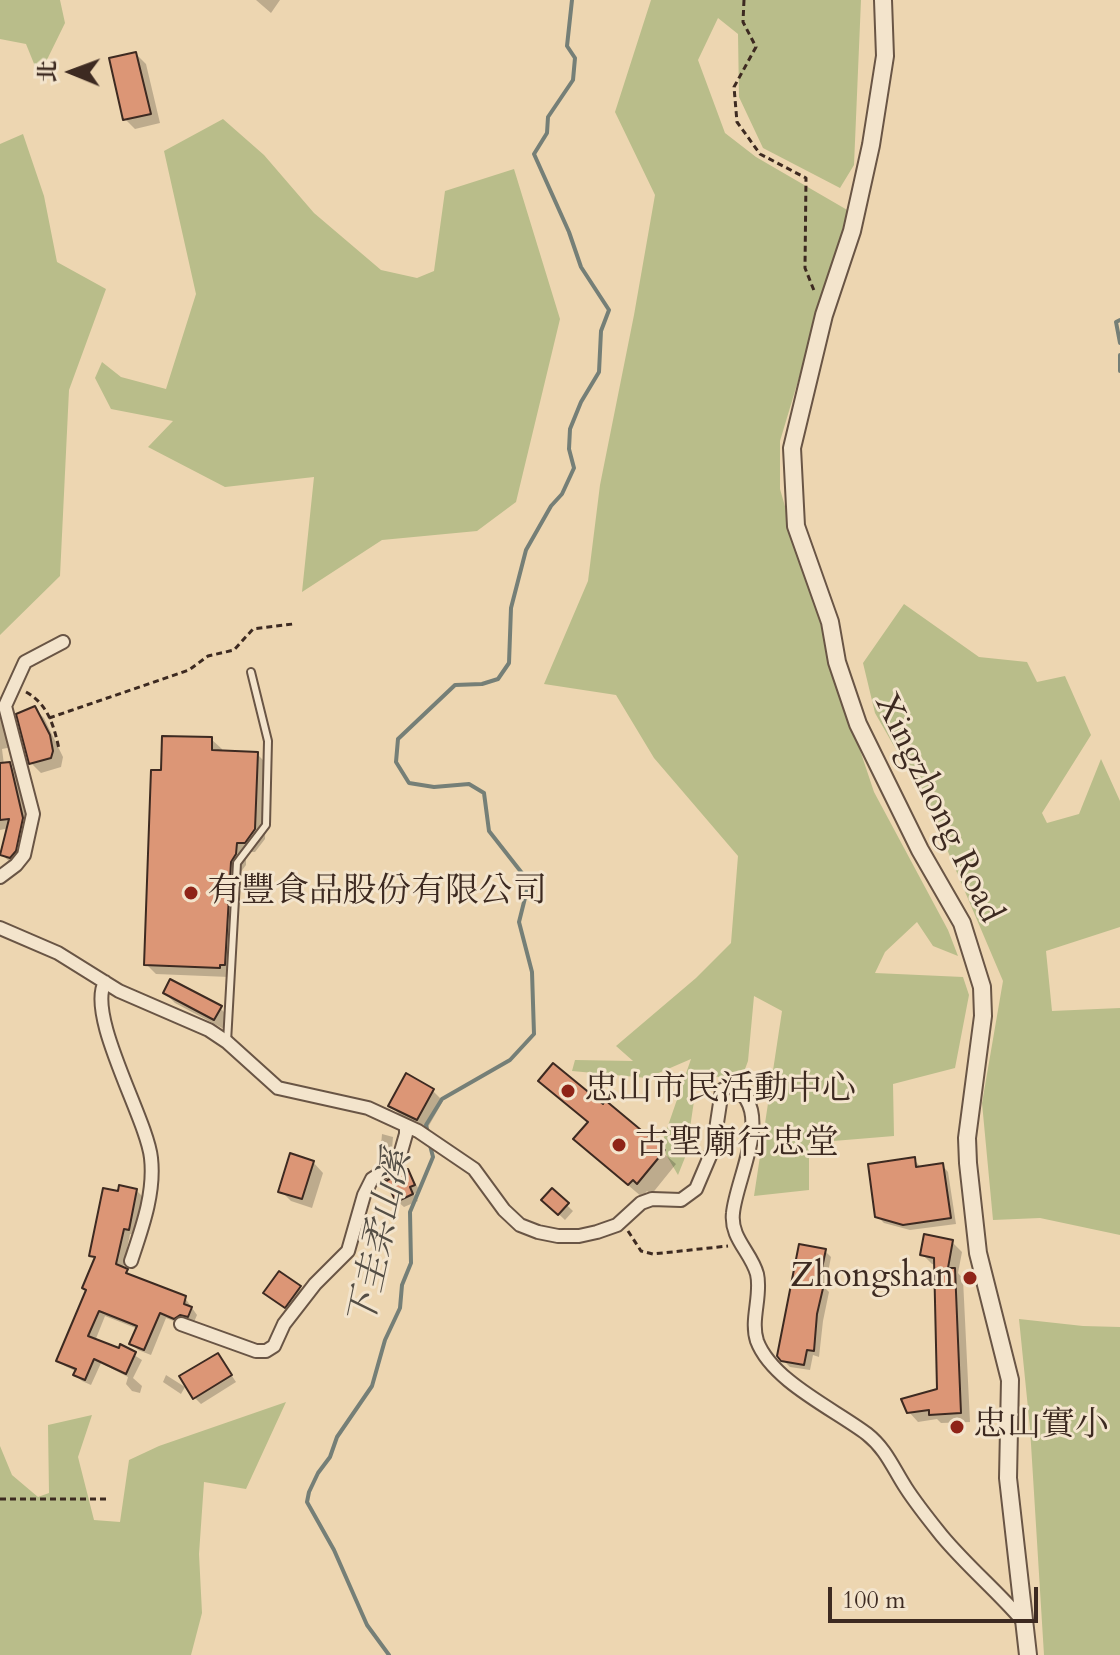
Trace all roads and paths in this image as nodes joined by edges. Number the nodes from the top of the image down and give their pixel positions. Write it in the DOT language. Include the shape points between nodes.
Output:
graph roads {
  1 [pos="744,0"];
  2 [pos="883,0"];
  3 [pos="824,315"];
  4 [pos="293,624"];
  5 [pos="63,642"];
  6 [pos="251,672"];
  7 [pos="15,687"];
  8 [pos="49,718"];
  9 [pos="59,749"];
  10 [pos="0,877"];
  11 [pos="0,928"];
  12 [pos="105,982"];
  13 [pos="227,1042"];
  14 [pos="412,1128"];
  15 [pos="621,1221"];
  16 [pos="741,1244"];
  17 [pos="131,1261"];
  18 [pos="181,1324"];
  19 [pos="0,1499"];
  20 [pos="106,1499"];
  21 [pos="1022,1620"];
  22 [pos="1028,1655"];
  1 -- 3 [label="path" via="743,22 756,47 734,87 737,122 760,154 806,178 805,268"];
  2 -- 3 [label="street, Xingzhong Road" via="885,56 871,145 852,231"];
  3 -- 21 [label="street, Xingzhong Road" via="792,448 796,526 858,724 962,923 982,987 968,1163 978,1253 1010,1380 1008,1478"];
  4 -- 8 [label="path" via="253,629 234,650 208,656 189,670"];
  5 -- 7 [label="street" via="25,662"];
  6 -- 13 [label="lane" via="268,741 266,825 237,863"];
  7 -- 8 [label="path" via="42,703"];
  7 -- 10 [label="street" via="6,716 33,814 24,855"];
  8 -- 9 [label="path"];
  11 -- 12 [label="street" via="42,945"];
  12 -- 13 [label="street"];
  12 -- 17 [label="street" via="100,990 103,1011 151,1156 146,1210"];
  13 -- 14 [label="street" via="278,1088 368,1108"];
  14 -- 15 [label="street" via="474,1169 520,1225 579,1236"];
  14 -- 18 [label="street" via="398,1162 372,1179 348,1251 284,1324 274,1346 256,1351"];
  15 -- 16 [label="path" via="641,1251 653,1254"];
  15 -- 16 [label="street" via="641,1203 681,1200 696,1189 713,1149 719,1099 730,1086 742,1091 753,1116 733,1214 733,1230"];
  16 -- 21 [label="street" via="758,1277 756,1338 763,1352 794,1385 883,1449 943,1537"];
  19 -- 20 [label="path"];
  21 -- 22 [label="street, Xingzhong Road"];
}
